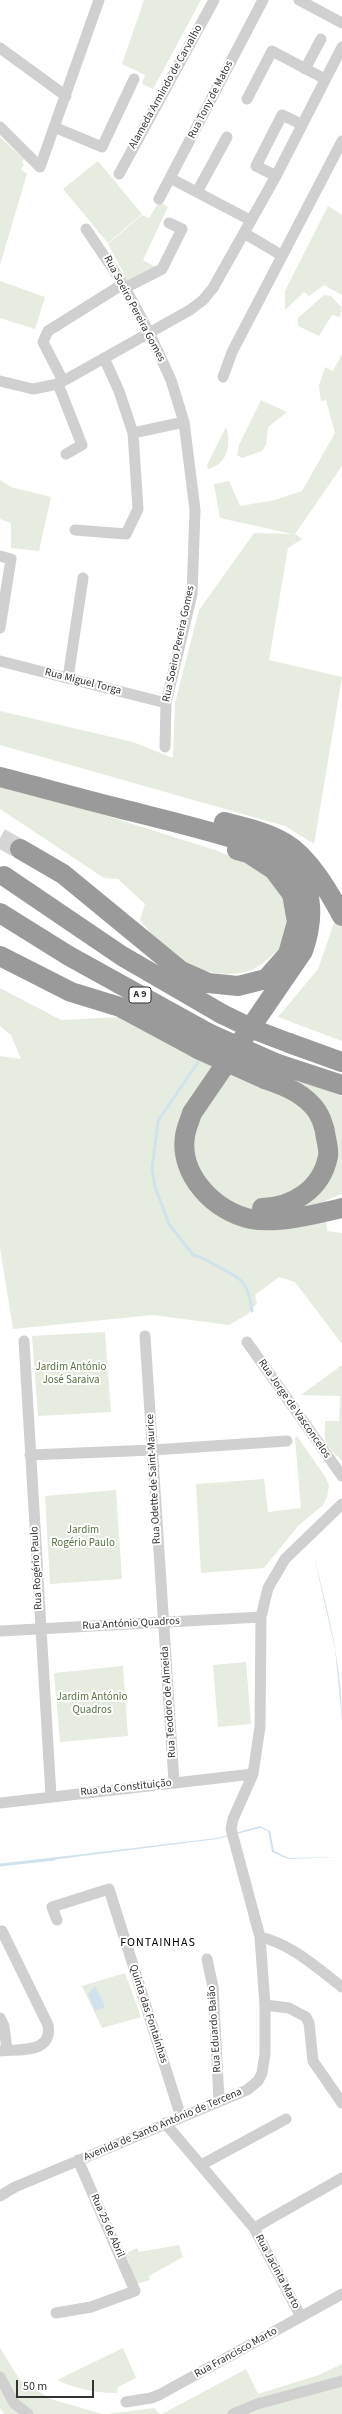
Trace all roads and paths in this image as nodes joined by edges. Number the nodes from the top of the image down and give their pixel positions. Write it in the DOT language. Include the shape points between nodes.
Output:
graph roads {
  1 [pos="99,0"];
  2 [pos="214,0"];
  3 [pos="263,0"];
  4 [pos="300,0"];
  5 [pos="342,23"];
  6 [pos="321,38"];
  7 [pos="342,46"];
  8 [pos="0,48"];
  9 [pos="338,63"];
  10 [pos="305,69"];
  11 [pos="134,80"];
  12 [pos="325,80"];
  13 [pos="66,96"];
  14 [pos="247,99"];
  15 [pos="301,124"];
  16 [pos="0,126"];
  17 [pos="54,128"];
  18 [pos="227,137"];
  19 [pos="342,141"];
  20 [pos="119,174"];
  21 [pos="276,176"];
  22 [pos="170,178"];
  23 [pos="197,192"];
  24 [pos="159,199"];
  25 [pos="250,220"];
  26 [pos="169,223"];
  27 [pos="86,229"];
  28 [pos="244,233"];
  29 [pos="281,255"];
  30 [pos="124,286"];
  31 [pos="149,332"];
  32 [pos="104,358"];
  33 [pos="223,377"];
  34 [pos="0,381"];
  35 [pos="60,382"];
  36 [pos="184,422"];
  37 [pos="133,433"];
  38 [pos="66,454"];
  39 [pos="75,530"];
  40 [pos="0,556"];
  41 [pos="83,578"];
  42 [pos="0,628"];
  43 [pos="0,661"];
  44 [pos="68,678"];
  45 [pos="166,702"];
  46 [pos="165,747"];
  47 [pos="0,762"];
  48 [pos="0,777"];
  49 [pos="119,808"];
  50 [pos="20,849"];
  51 [pos="314,872"];
  52 [pos="4,876"];
  53 [pos="0,913"];
  54 [pos="342,916"];
  55 [pos="0,956"];
  56 [pos="204,1041"];
  57 [pos="342,1062"];
  58 [pos="270,1071"];
  59 [pos="342,1085"];
  60 [pos="342,1208"];
  61 [pos="145,1336"];
  62 [pos="24,1341"];
  63 [pos="246,1342"];
  64 [pos="287,1441"];
  65 [pos="153,1450"];
  66 [pos="30,1455"];
  67 [pos="342,1476"];
  68 [pos="342,1504"];
  69 [pos="261,1617"];
  70 [pos="164,1622"];
  71 [pos="41,1629"];
  72 [pos="0,1631"];
  73 [pos="253,1774"];
  74 [pos="174,1782"];
  75 [pos="51,1796"];
  76 [pos="0,1803"];
  77 [pos="57,1920"];
  78 [pos="2,1931"];
  79 [pos="260,1937"];
  80 [pos="207,1959"];
  81 [pos="342,1987"];
  82 [pos="265,2005"];
  83 [pos="0,2018"];
  84 [pos="4,2051"];
  85 [pos="219,2100"];
  86 [pos="342,2103"];
  87 [pos="181,2117"];
  88 [pos="286,2119"];
  89 [pos="165,2123"];
  90 [pos="78,2160"];
  91 [pos="201,2165"];
  92 [pos="342,2178"];
  93 [pos="0,2196"];
  94 [pos="254,2228"];
  95 [pos="342,2294"];
  96 [pos="56,2313"];
  97 [pos="301,2317"];
  98 [pos="0,2377"];
  99 [pos="342,2381"];
  100 [pos="126,2402"];
  101 [pos="28,2414"];
  102 [pos="233,2414"];
  1 -- 13 [label="street"];
  2 -- 20 [label="street, Alameda Armindo de Carvalho"];
  3 -- 22 [label="street, Rua Tony de Matos"];
  4 -- 5 [label="street"];
  6 -- 10 [label="street"];
  7 -- 9 [label="street"];
  8 -- 13 [label="street"];
  9 -- 12 [label="street"];
  10 -- 12 [label="street"];
  10 -- 14 [label="street" via="272,51"];
  11 -- 17 [label="street" via="102,147"];
  12 -- 15 [label="street"];
  13 -- 17 [label="street"];
  15 -- 21 [label="street"];
  15 -- 21 [label="street" via="282,114 256,166"];
  16 -- 17 [label="street" via="40,168"];
  18 -- 23 [label="street"];
  19 -- 29 [label="street"];
  21 -- 25 [label="street"];
  22 -- 23 [label="street"];
  22 -- 24 [label="street, Rua Tony de Matos"];
  23 -- 25 [label="street"];
  25 -- 28 [label="street"];
  26 -- 30 [label="street" via="182,230 162,269"];
  27 -- 30 [label="street, Rua Soeiro Pereira Gomes"];
  28 -- 29 [label="street"];
  28 -- 31 [label="street" via="214,288 203,300"];
  29 -- 33 [label="street" via="232,352"];
  30 -- 31 [label="street, Rua Soeiro Pereira Gomes"];
  30 -- 35 [label="street" via="48,331 43,342"];
  31 -- 32 [label="street"];
  31 -- 36 [label="street, Rua Soeiro Pereira Gomes" via="171,380"];
  32 -- 35 [label="street"];
  32 -- 37 [label="street" via="119,391"];
  34 -- 35 [label="street" via="33,389"];
  35 -- 38 [label="street" via="82,445"];
  36 -- 37 [label="street"];
  36 -- 45 [label="street, Rua Soeiro Pereira Gomes" via="195,510 192,594"];
  37 -- 39 [label="street" via="138,509 126,534"];
  40 -- 42 [label="street" via="11,559"];
  41 -- 44 [label="street"];
  43 -- 44 [label="street, Rua Miguel Torga"];
  44 -- 45 [label="street, Rua Miguel Torga"];
  45 -- 46 [label="street, Rua Soeiro Pereira Gomes"];
  47 -- 51 [label="highway" via="252,830 286,843"];
  48 -- 49 [label="highway"];
  49 -- 50 [label="highway" via="182,834 248,853 274,870 292,894 297,922 288,954 266,979 238,986 208,983 181,971 63,874"];
  49 -- 60 [label="highway" via="184,823 271,850 291,864 301,878 308,894 312,919 303,951 192,1113 184,1137 187,1162 196,1183 212,1201 252,1219 284,1219"];
  51 -- 54 [label="highway"];
  51 -- 58 [label="highway" via="322,918 320,938 311,957 221,1086 203,1116 196,1137 198,1158 206,1177 223,1195 239,1204 263,1208 284,1206 303,1197 318,1180 328,1156 325,1128 313,1105"];
  52 -- 57 [label="highway, A 9, bridge" via="122,956 222,1014 289,1044"];
  53 -- 56 [label="highway, A 9"];
  55 -- 56 [label="highway" via="71,992 120,1007"];
  56 -- 58 [label="highway, A 9, bridge"];
  58 -- 59 [label="highway, A 9"];
  61 -- 65 [label="street, Rua Odette de Saint-Maurice"];
  62 -- 66 [label="street, Rua Rogério Paulo"];
  63 -- 67 [label="street, Rua Jorge de Vasconcelos"];
  64 -- 65 [label="street"];
  65 -- 66 [label="street"];
  65 -- 70 [label="street, Rua Odette de Saint-Maurice"];
  66 -- 71 [label="street, Rua Rogério Paulo"];
  68 -- 69 [label="street, Avenida de Santo António de Tercena" via="285,1558 268,1588"];
  69 -- 70 [label="street, Rua António Quadros"];
  69 -- 73 [label="street, Avenida de Santo António de Tercena" via="260,1727"];
  70 -- 71 [label="street, Rua António Quadros"];
  70 -- 74 [label="street, Rua Teodoro de Almeida"];
  71 -- 72 [label="street, Rua António Quadros"];
  71 -- 75 [label="street, Rua Rogério Paulo"];
  73 -- 74 [label="street, Rua da Constituição"];
  73 -- 79 [label="street, Avenida de Santo António de Tercena" via="233,1819 232,1829"];
  74 -- 75 [label="street, Rua da Constituição"];
  75 -- 76 [label="street, Rua da Constituição"];
  77 -- 87 [label="street, Quinta das Fontaínhas" via="52,1907 109,1889"];
  78 -- 84 [label="street" via="48,2025 49,2032 44,2043 38,2047"];
  79 -- 81 [label="street" via="277,1940"];
  79 -- 82 [label="street, Avenida de Santo António de Tercena"];
  80 -- 85 [label="street, Rua Eduardo Baião" via="213,1987"];
  82 -- 85 [label="street, Avenida de Santo António de Tercena" via="265,2054 258,2081 247,2090"];
  82 -- 86 [label="street" via="289,2008 306,2017 309,2023 313,2061"];
  83 -- 84 [label="street" via="4,2026"];
  85 -- 87 [label="street, Avenida de Santo António de Tercena"];
  87 -- 89 [label="street, Avenida de Santo António de Tercena"];
  88 -- 91 [label="street"];
  89 -- 90 [label="street, Avenida de Santo António de Tercena"];
  89 -- 91 [label="street, Rua Jacinta Marto"];
  90 -- 93 [label="street, Avenida de Santo António de Tercena"];
  90 -- 96 [label="street, Rua 25 de Abril" via="135,2291 91,2307"];
  91 -- 94 [label="street, Rua Jacinta Marto"];
  92 -- 94 [label="street"];
  94 -- 97 [label="street, Rua Jacinta Marto"];
  95 -- 97 [label="street, Rua Francisco Marto"];
  97 -- 100 [label="street, Rua Francisco Marto" via="159,2395"];
  98 -- 101 [label="street" via="14,2403"];
  99 -- 102 [label="street" via="257,2404"];
}
